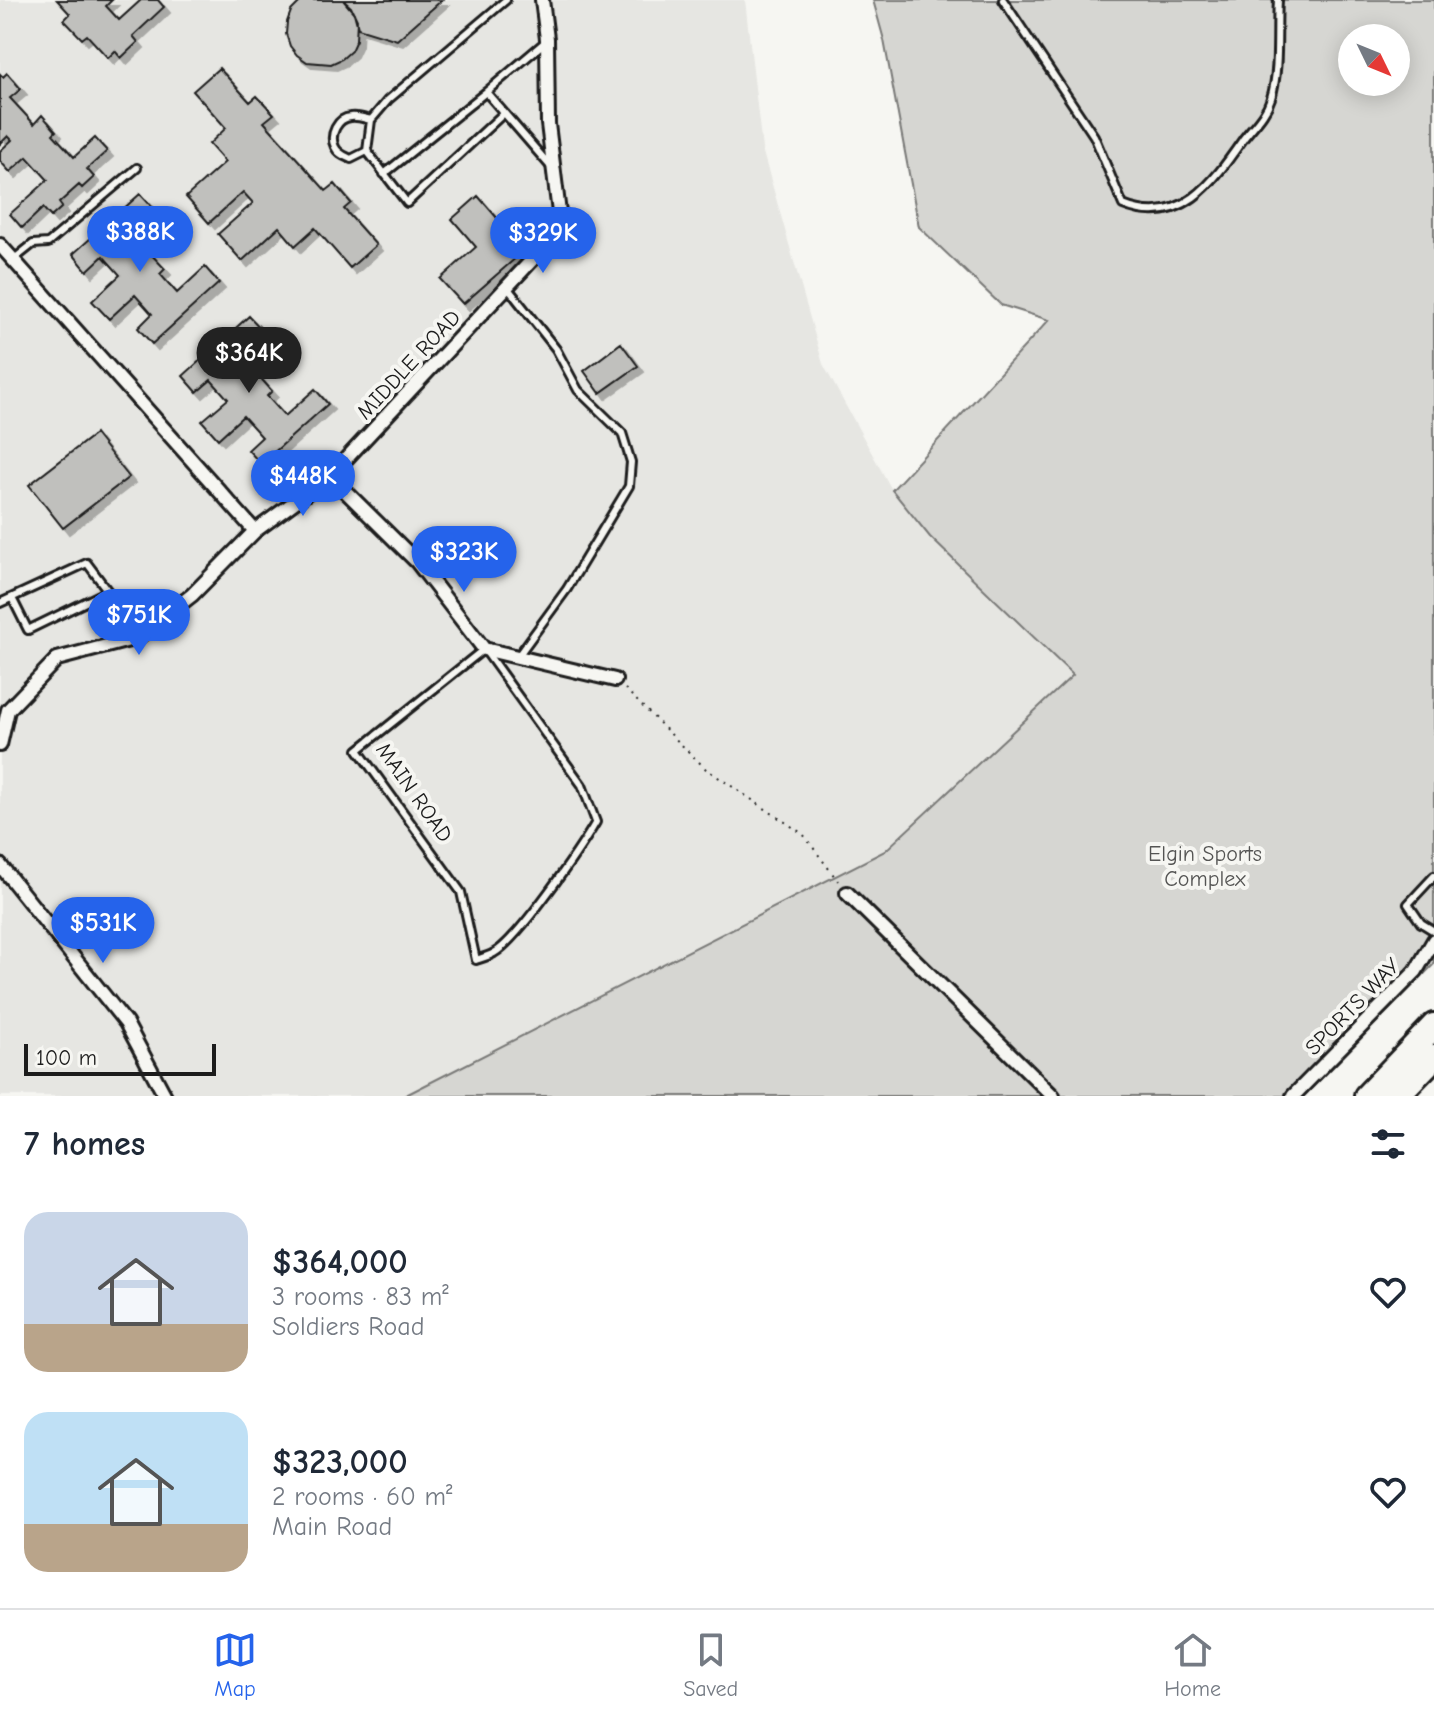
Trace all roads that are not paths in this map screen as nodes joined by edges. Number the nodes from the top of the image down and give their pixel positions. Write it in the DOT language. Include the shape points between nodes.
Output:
graph roads {
  1 [pos="506,0"];
  2 [pos="542,0"];
  3 [pos="1003,0"];
  4 [pos="1278,0"];
  5 [pos="547,39"];
  6 [pos="486,92"];
  7 [pos="504,113"];
  8 [pos="371,120"];
  9 [pos="367,151"];
  10 [pos="137,168"];
  11 [pos="554,169"];
  12 [pos="384,174"];
  13 [pos="0,245"];
  14 [pos="13,260"];
  15 [pos="507,287"];
  16 [pos="330,476"];
  17 [pos="255,531"];
  18 [pos="108,591"];
  19 [pos="12,598"];
  20 [pos="0,603"];
  21 [pos="141,635"];
  22 [pos="484,649"];
  23 [pos="517,657"];
  24 [pos="615,680"];
  25 [pos="0,745"];
  26 [pos="0,865"];
  27 [pos="1434,876"];
  28 [pos="847,893"];
  29 [pos="1434,931"];
  30 [pos="1434,940"];
  31 [pos="1434,1026"];
  32 [pos="1434,1057"];
  33 [pos="165,1096"];
  34 [pos="1053,1096"];
  35 [pos="1293,1096"];
  36 [pos="1367,1096"];
  37 [pos="1396,1096"];
  1 -- 8 [label="lane"];
  2 -- 5 [label="street, MIDDLE ROAD"];
  3 -- 4 [label="lane" via="1094,136 1123,205 1158,213 1184,204 1209,185 1264,114 1272,96"];
  5 -- 6 [label="lane"];
  5 -- 11 [label="street, MIDDLE ROAD"];
  6 -- 7 [label="lane"];
  6 -- 12 [label="lane"];
  7 -- 11 [label="lane"];
  7 -- 12 [label="lane" via="407,203"];
  8 -- 9 [label="lane"];
  8 -- 9 [label="lane" via="351,116 332,134 340,153 351,159"];
  9 -- 12 [label="lane"];
  10 -- 14 [label="lane" via="48,243 33,244"];
  11 -- 15 [label="street, MIDDLE ROAD" via="561,229"];
  13 -- 14 [label="street"];
  14 -- 17 [label="street"];
  15 -- 16 [label="street, MIDDLE ROAD"];
  15 -- 23 [label="lane" via="556,349 578,390 622,433 631,462 629,486 567,589"];
  16 -- 17 [label="street, MIDDLE ROAD"];
  16 -- 22 [label="street" via="417,562"];
  17 -- 21 [label="street, MIDDLE ROAD" via="192,595"];
  18 -- 19 [label="lane" via="87,563"];
  18 -- 19 [label="lane" via="28,630"];
  18 -- 21 [label="lane"];
  19 -- 20 [label="lane"];
  21 -- 25 [label="street, MIDDLE ROAD" via="57,659 8,710"];
  22 -- 22 [label="lane, MAIN ROAD" via="358,750 461,892 476,960 497,952 520,927 596,822 582,785"];
  22 -- 23 [label="street"];
  23 -- 24 [label="street"];
  26 -- 33 [label="street" via="126,1023"];
  27 -- 29 [label="lane" via="1408,904"];
  28 -- 34 [label="street"];
  30 -- 35 [label="street, SPORTS WAY" via="1416,971"];
  31 -- 36 [label="highway"];
  32 -- 37 [label="highway"];
}
